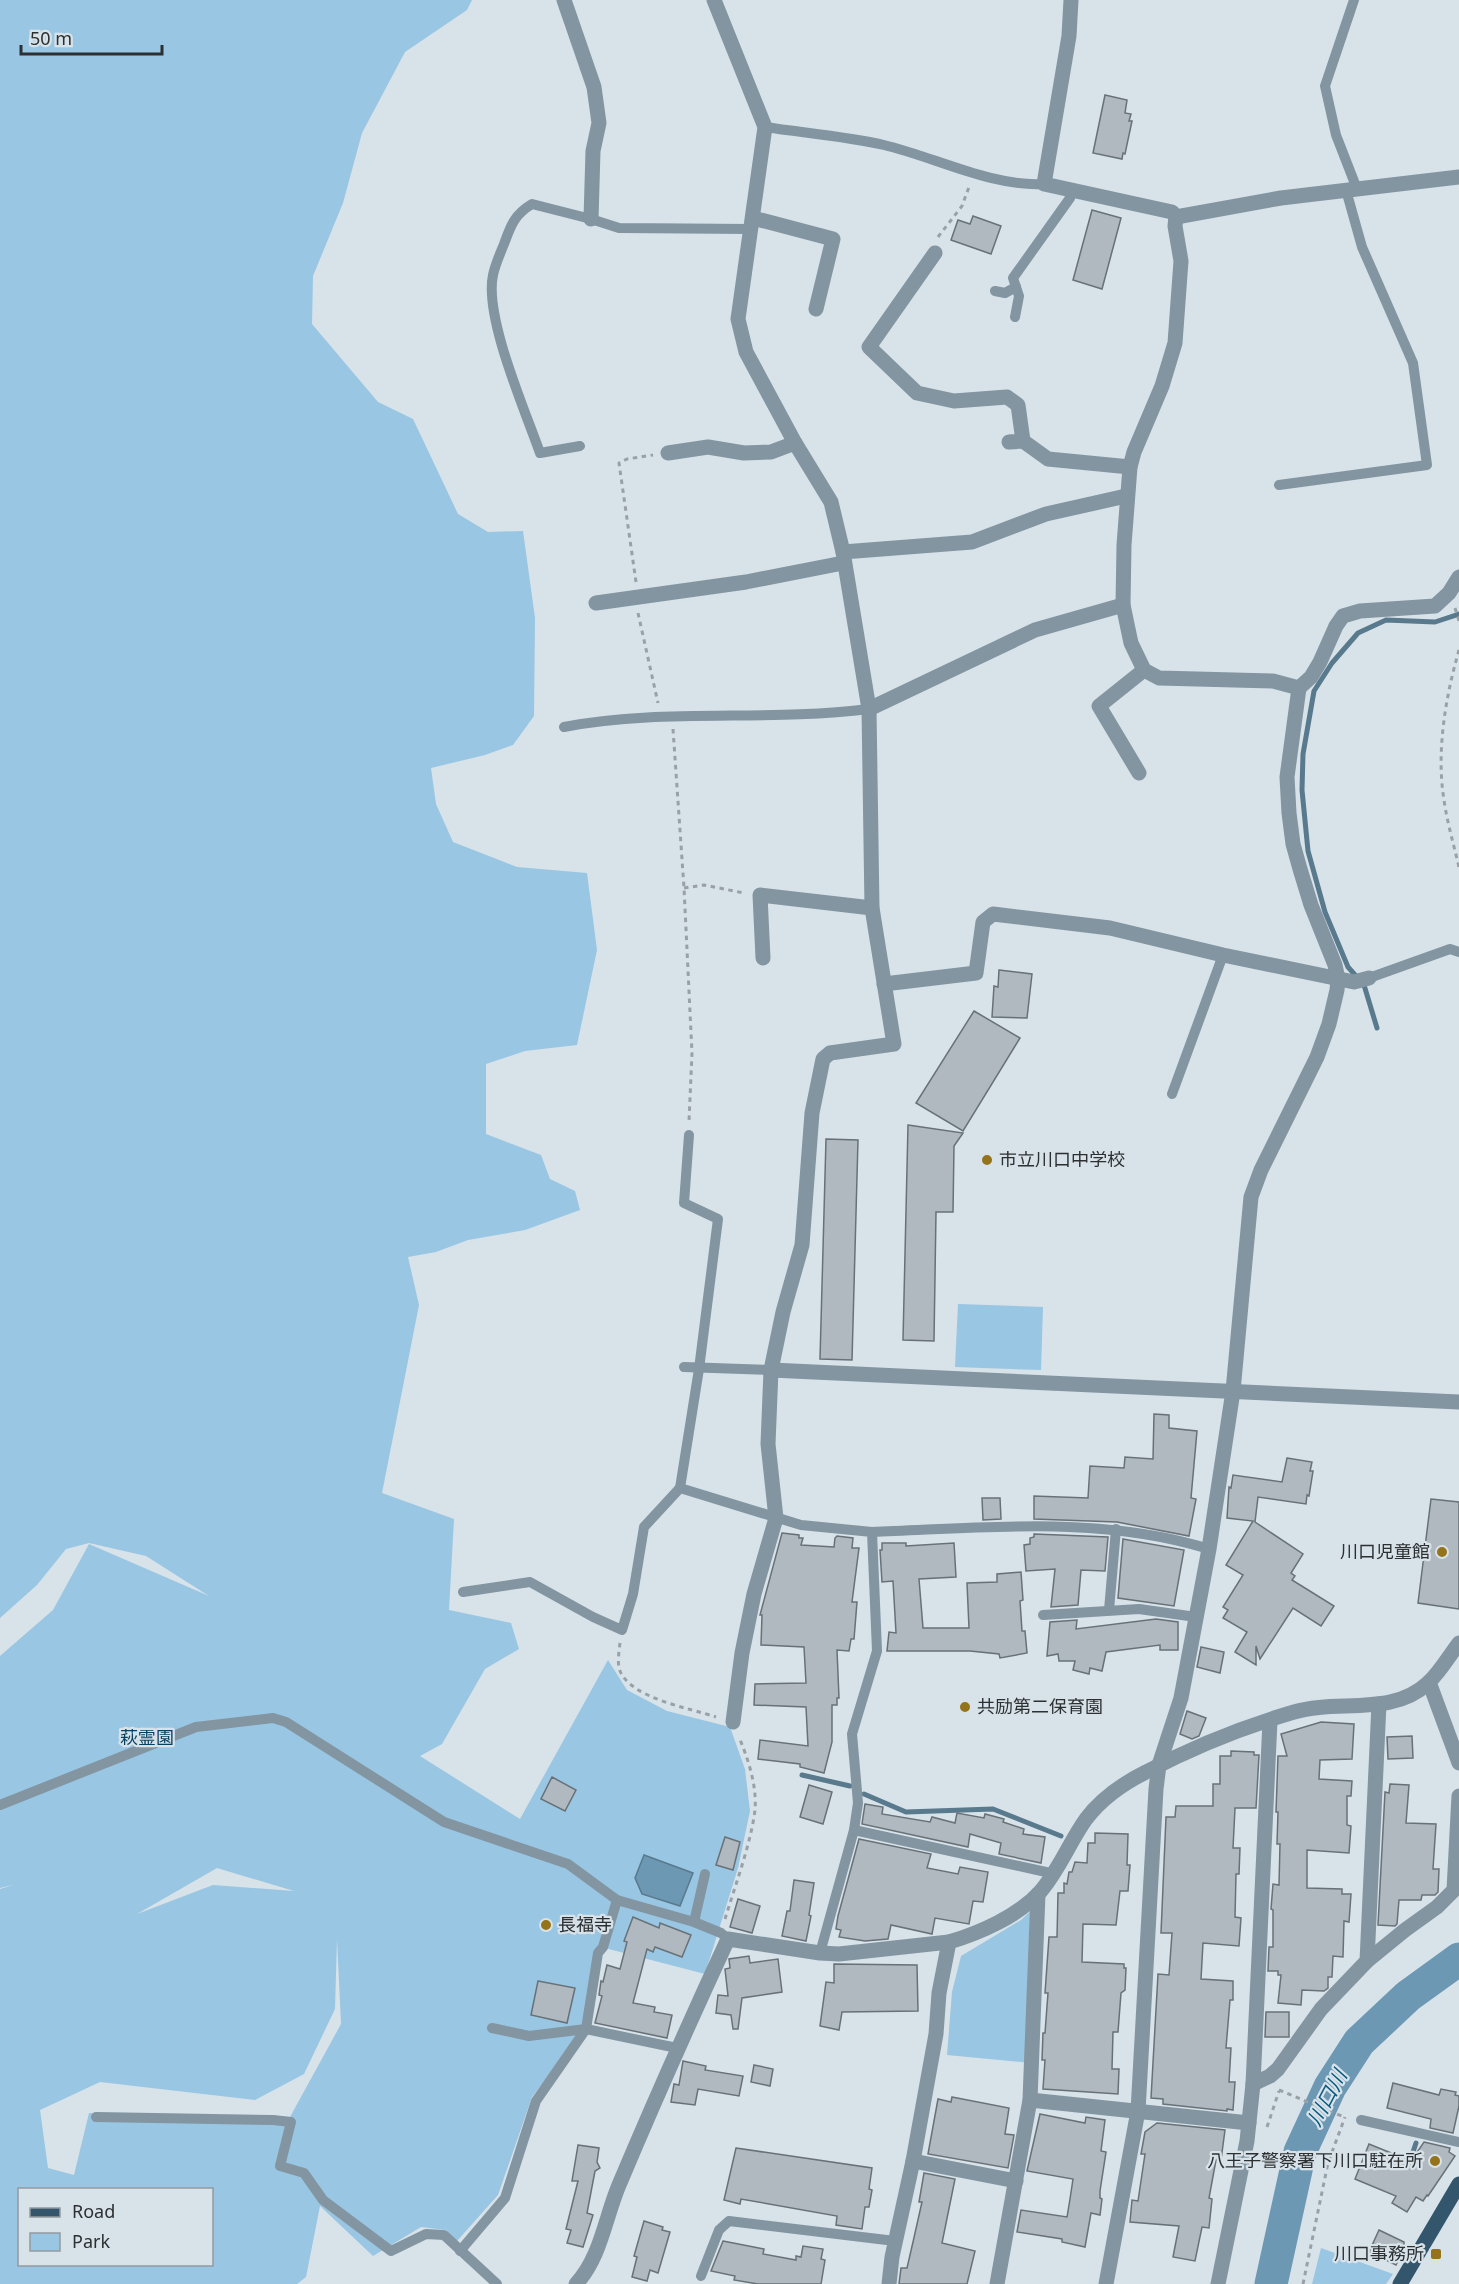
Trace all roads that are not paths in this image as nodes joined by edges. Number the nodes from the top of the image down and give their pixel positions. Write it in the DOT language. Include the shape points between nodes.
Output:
graph roads {
  1 [pos="564,0"];
  2 [pos="714,0"];
  3 [pos="1071,0"];
  4 [pos="1354,0"];
  5 [pos="765,127"];
  6 [pos="1459,177"];
  7 [pos="1044,184"];
  8 [pos="1352,189"];
  9 [pos="1072,190"];
  10 [pos="1176,217"];
  11 [pos="591,219"];
  12 [pos="752,223"];
  13 [pos="934,248"];
  14 [pos="1016,287"];
  15 [pos="995,291"];
  16 [pos="816,309"];
  17 [pos="1016,317"];
  18 [pos="795,443"];
  19 [pos="580,446"];
  20 [pos="668,453"];
  21 [pos="1130,467"];
  22 [pos="1279,485"];
  23 [pos="1126,496"];
  24 [pos="843,557"];
  25 [pos="1459,577"];
  26 [pos="596,603"];
  27 [pos="1123,605"];
  28 [pos="1144,670"];
  29 [pos="1299,688"];
  30 [pos="869,709"];
  31 [pos="564,727"];
  32 [pos="1139,773"];
  33 [pos="872,908"];
  34 [pos="1459,952"];
  35 [pos="1223,955"];
  36 [pos="763,958"];
  37 [pos="1338,979"];
  38 [pos="1361,980"];
  39 [pos="884,984"];
  40 [pos="1172,1094"];
  41 [pos="689,1135"];
  42 [pos="684,1367"];
  43 [pos="699,1369"];
  44 [pos="771,1370"];
  45 [pos="1233,1391"];
  46 [pos="1459,1402"];
  47 [pos="680,1488"];
  48 [pos="776,1518"];
  49 [pos="1116,1529"];
  50 [pos="872,1532"];
  51 [pos="1209,1548"];
  52 [pos="463,1592"];
  53 [pos="1109,1610"];
  54 [pos="1043,1615"];
  55 [pos="1196,1617"];
  56 [pos="1459,1643"];
  57 [pos="1429,1682"];
  58 [pos="1379,1704"];
  59 [pos="1270,1721"];
  60 [pos="733,1722"];
  61 [pos="1459,1763"];
  62 [pos="1159,1765"];
  63 [pos="1459,1796"];
  64 [pos="0,1805"];
  65 [pos="854,1830"];
  66 [pos="705,1874"];
  67 [pos="1054,1874"];
  68 [pos="1038,1894"];
  69 [pos="617,1900"];
  70 [pos="694,1922"];
  71 [pos="724,1936"];
  72 [pos="949,1942"];
  73 [pos="820,1953"];
  74 [pos="1367,1960"];
  75 [pos="492,2028"];
  76 [pos="586,2028"];
  77 [pos="677,2048"];
  78 [pos="1253,2084"];
  79 [pos="1030,2100"];
  80 [pos="1138,2111"];
  81 [pos="96,2116"];
  82 [pos="1361,2121"];
  83 [pos="1249,2123"];
  84 [pos="1459,2142"];
  85 [pos="913,2161"];
  86 [pos="1016,2181"];
  87 [pos="1459,2184"];
  88 [pos="895,2241"];
  89 [pos="460,2250"];
  90 [pos="701,2276"];
  91 [pos="496,2284"];
  92 [pos="576,2284"];
  93 [pos="889,2284"];
  94 [pos="997,2284"];
  95 [pos="1106,2284"];
  96 [pos="1218,2284"];
  97 [pos="1400,2284"];
  1 -- 11 [label="street" via="594,87 599,123 593,152"];
  2 -- 5 [label="street"];
  3 -- 7 [label="street" via="1069,36"];
  4 -- 8 [label="lane" via="1325,86"];
  5 -- 7 [label="lane" via="883,145 1026,185"];
  5 -- 12 [label="street"];
  6 -- 8 [label="street"];
  7 -- 9 [label="street"];
  8 -- 10 [label="street"];
  8 -- 22 [label="lane" via="1362,247 1413,363 1427,465"];
  9 -- 10 [label="street" via="1172,212"];
  9 -- 14 [label="lane" via="1071,198 1013,279"];
  10 -- 21 [label="street" via="1174,226 1181,261 1175,343"];
  11 -- 12 [label="lane" via="619,228"];
  11 -- 19 [label="lane" via="532,204 520,211 510,229 493,276 492,305 540,453"];
  12 -- 16 [label="street" via="833,239"];
  12 -- 18 [label="street" via="738,319 746,352"];
  13 -- 21 [label="street" via="869,347 917,393 954,401 1007,397 1018,405 1016,442 1048,459"];
  14 -- 15 [label="lane" via="1005,293"];
  14 -- 17 [label="lane"];
  18 -- 20 [label="street" via="771,452 744,453 708,447"];
  18 -- 24 [label="street" via="831,502"];
  21 -- 23 [label="street"];
  23 -- 24 [label="street" via="1046,514 972,542"];
  23 -- 27 [label="street"];
  24 -- 26 [label="street" via="746,582"];
  24 -- 30 [label="street"];
  25 -- 29 [label="street" via="1435,606 1360,610 1343,616 1311,677"];
  27 -- 28 [label="street" via="1131,643"];
  27 -- 30 [label="street" via="1035,630"];
  28 -- 29 [label="street" via="1159,678 1273,681"];
  28 -- 32 [label="street" via="1099,706"];
  29 -- 37 [label="street" via="1287,777 1292,833 1308,896"];
  30 -- 31 [label="lane" via="830,714 624,717"];
  30 -- 33 [label="street"];
  33 -- 36 [label="street" via="760,896"];
  33 -- 39 [label="street"];
  34 -- 38 [label="lane" via="1450,949"];
  35 -- 37 [label="street"];
  35 -- 39 [label="street" via="1110,928 993,914 983,922 976,973"];
  35 -- 40 [label="lane"];
  37 -- 38 [label="street"];
  37 -- 45 [label="street" via="1321,1049 1251,1197"];
  39 -- 44 [label="street" via="894,1044 830,1053 823,1059 812,1113 802,1245"];
  41 -- 43 [label="lane" via="684,1203 718,1219"];
  42 -- 43 [label="lane"];
  43 -- 44 [label="lane"];
  43 -- 47 [label="lane"];
  44 -- 45 [label="street"];
  44 -- 48 [label="street" via="768,1444"];
  45 -- 46 [label="street"];
  45 -- 51 [label="street"];
  47 -- 48 [label="lane"];
  47 -- 52 [label="lane" via="644,1527 633,1594 622,1630 530,1582"];
  48 -- 50 [label="lane" via="801,1525"];
  48 -- 60 [label="street" via="754,1594"];
  49 -- 50 [label="lane" via="1067,1525"];
  49 -- 51 [label="lane" via="1176,1538"];
  49 -- 53 [label="lane"];
  50 -- 65 [label="lane" via="877,1651 852,1734 858,1803"];
  51 -- 55 [label="street"];
  53 -- 54 [label="lane"];
  53 -- 55 [label="lane" via="1139,1609"];
  55 -- 62 [label="street" via="1181,1698"];
  56 -- 57 [label="street"];
  57 -- 58 [label="street" via="1400,1700"];
  57 -- 61 [label="street"];
  58 -- 59 [label="street" via="1318,1706"];
  58 -- 74 [label="street"];
  59 -- 62 [label="street"];
  59 -- 78 [label="street"];
  62 -- 67 [label="street" via="1126,1784 1087,1818"];
  62 -- 80 [label="street"];
  63 -- 74 [label="street" via="1454,1890"];
  64 -- 69 [label="lane" via="196,1727 273,1718 286,1722 444,1822 567,1864"];
  65 -- 67 [label="lane"];
  65 -- 73 [label="lane"];
  66 -- 70 [label="lane"];
  67 -- 68 [label="street"];
  68 -- 72 [label="street" via="1014,1913"];
  68 -- 79 [label="street"];
  69 -- 70 [label="lane"];
  69 -- 76 [label="lane" via="598,1953"];
  70 -- 71 [label="lane"];
  71 -- 73 [label="street"];
  71 -- 77 [label="street"];
  72 -- 73 [label="street"];
  72 -- 85 [label="street"];
  74 -- 78 [label="street" via="1321,2009 1278,2069"];
  75 -- 76 [label="lane" via="529,2036"];
  76 -- 77 [label="lane"];
  76 -- 89 [label="lane" via="536,2101 506,2198"];
  77 -- 92 [label="street" via="616,2191 592,2262"];
  78 -- 83 [label="street"];
  79 -- 80 [label="street"];
  79 -- 86 [label="street"];
  80 -- 83 [label="street"];
  80 -- 95 [label="street"];
  81 -- 89 [label="lane" via="291,2122 280,2166 304,2173 322,2200 391,2251 426,2234 444,2235"];
  82 -- 84 [label="lane"];
  83 -- 96 [label="street"];
  85 -- 86 [label="street"];
  85 -- 88 [label="street"];
  86 -- 94 [label="street"];
  87 -- 97 [label="main road"];
  88 -- 90 [label="lane" via="729,2221 719,2230"];
  88 -- 93 [label="street"];
  89 -- 91 [label="lane"];
}
